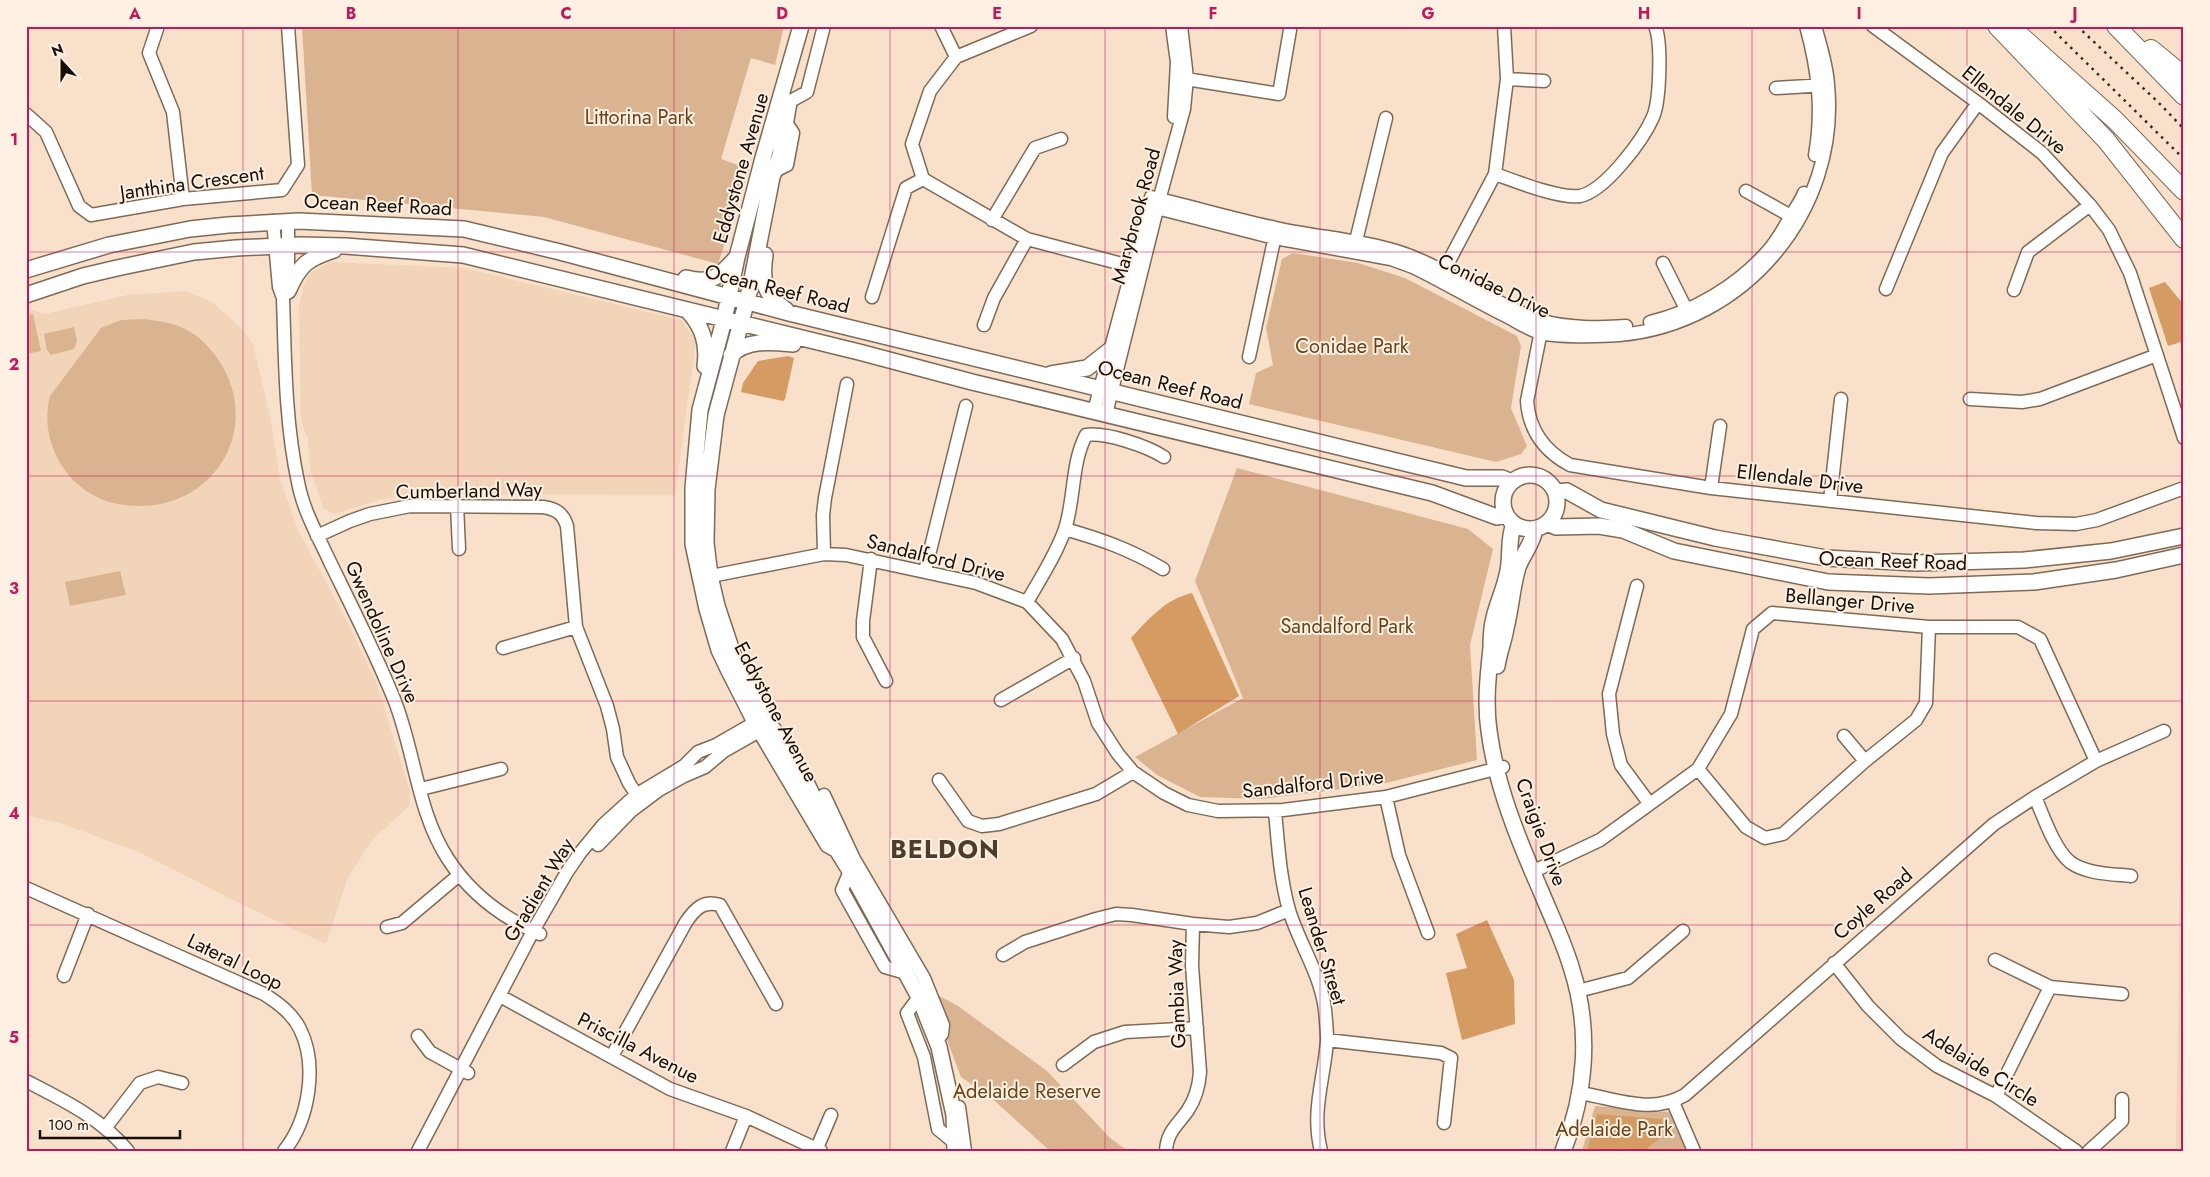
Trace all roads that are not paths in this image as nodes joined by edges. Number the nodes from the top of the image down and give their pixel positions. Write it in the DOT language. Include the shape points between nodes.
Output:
graph roads {
  1 [pos="158,26"];
  2 [pos="288,26"];
  3 [pos="801,26"];
  4 [pos="811,26"];
  5 [pos="824,26"];
  6 [pos="941,26"];
  7 [pos="1031,26"];
  8 [pos="1172,26"];
  9 [pos="1181,26"];
  10 [pos="1504,26"];
  11 [pos="1656,26"];
  12 [pos="1806,26"];
  13 [pos="1815,26"];
  14 [pos="1873,26"];
  15 [pos="1996,26"];
  16 [pos="2009,26"];
  17 [pos="2116,26"];
  18 [pos="2123,26"];
  19 [pos="1290,30"];
  20 [pos="956,57"];
  21 [pos="2184,76"];
  22 [pos="1182,78"];
  23 [pos="1507,79"];
  24 [pos="1544,80"];
  25 [pos="1824,85"];
  26 [pos="1776,88"];
  27 [pos="2184,96"];
  28 [pos="789,102"];
  29 [pos="1978,103"];
  30 [pos="26,114"];
  31 [pos="1386,118"];
  32 [pos="1061,139"];
  33 [pos="762,158"];
  34 [pos="774,174"];
  35 [pos="1495,174"];
  36 [pos="923,179"];
  37 [pos="1746,191"];
  38 [pos="2184,191"];
  39 [pos="183,199"];
  40 [pos="1154,202"];
  41 [pos="2090,205"];
  42 [pos="1796,218"];
  43 [pos="992,220"];
  44 [pos="281,221"];
  45 [pos="1276,233"];
  46 [pos="1028,239"];
  47 [pos="2184,239"];
  48 [pos="281,246"];
  49 [pos="345,246"];
  50 [pos="1354,246"];
  51 [pos="560,252"];
  52 [pos="737,257"];
  53 [pos="1663,262"];
  54 [pos="1137,268"];
  55 [pos="26,270"];
  56 [pos="1442,275"];
  57 [pos="1886,289"];
  58 [pos="2014,290"];
  59 [pos="286,294"];
  60 [pos="26,295"];
  61 [pos="729,297"];
  62 [pos="872,297"];
  63 [pos="746,302"];
  64 [pos="688,311"];
  65 [pos="789,313"];
  66 [pos="1688,314"];
  67 [pos="724,320"];
  68 [pos="740,324"];
  69 [pos="984,325"];
  70 [pos="1542,327"];
  71 [pos="1110,350"];
  72 [pos="859,352"];
  73 [pos="732,355"];
  74 [pos="2157,355"];
  75 [pos="1249,357"];
  76 [pos="1042,375"];
  77 [pos="847,384"];
  78 [pos="1106,391"];
  79 [pos="1841,399"];
  80 [pos="1970,400"];
  81 [pos="966,406"];
  82 [pos="700,410"];
  83 [pos="1100,413"];
  84 [pos="716,415"];
  85 [pos="1720,426"];
  86 [pos="2184,438"];
  87 [pos="699,439"];
  88 [pos="1164,457"];
  89 [pos="1512,482"];
  90 [pos="1711,488"];
  91 [pos="2184,488"];
  92 [pos="1555,492"];
  93 [pos="1830,501"];
  94 [pos="457,505"];
  95 [pos="1510,519"];
  96 [pos="1541,526"];
  97 [pos="1065,529"];
  98 [pos="317,536"];
  99 [pos="2184,536"];
  100 [pos="459,548"];
  101 [pos="824,554"];
  102 [pos="2184,555"];
  103 [pos="871,559"];
  104 [pos="1163,569"];
  105 [pos="925,571"];
  106 [pos="705,578"];
  107 [pos="1637,586"];
  108 [pos="1027,602"];
  109 [pos="576,627"];
  110 [pos="1929,627"];
  111 [pos="503,648"];
  112 [pos="1074,658"];
  113 [pos="886,681"];
  114 [pos="1001,700"];
  115 [pos="763,724"];
  116 [pos="2164,732"];
  117 [pos="1844,736"];
  118 [pos="1865,761"];
  119 [pos="2096,761"];
  120 [pos="1500,768"];
  121 [pos="501,769"];
  122 [pos="1698,769"];
  123 [pos="1133,772"];
  124 [pos="939,780"];
  125 [pos="421,789"];
  126 [pos="824,796"];
  127 [pos="2035,796"];
  128 [pos="1386,797"];
  129 [pos="639,798"];
  130 [pos="1649,803"];
  131 [pos="1275,811"];
  132 [pos="1536,870"];
  133 [pos="850,872"];
  134 [pos="459,875"];
  135 [pos="2131,876"];
  136 [pos="26,888"];
  137 [pos="870,896"];
  138 [pos="1289,910"];
  139 [pos="88,914"];
  140 [pos="1193,924"];
  141 [pos="386,928"];
  142 [pos="1683,931"];
  143 [pos="536,933"];
  144 [pos="1428,933"];
  145 [pos="1002,955"];
  146 [pos="1995,960"];
  147 [pos="1834,963"];
  148 [pos="906,973"];
  149 [pos="64,976"];
  150 [pos="2050,987"];
  151 [pos="1582,990"];
  152 [pos="2122,994"];
  153 [pos="919,997"];
  154 [pos="504,998"];
  155 [pos="776,1004"];
  156 [pos="1197,1028"];
  157 [pos="418,1036"];
  158 [pos="937,1040"];
  159 [pos="1327,1040"];
  160 [pos="612,1056"];
  161 [pos="1063,1065"];
  162 [pos="465,1071"];
  163 [pos="26,1081"];
  164 [pos="182,1083"];
  165 [pos="1996,1096"];
  166 [pos="1584,1098"];
  167 [pos="2122,1099"];
  168 [pos="1673,1102"];
  169 [pos="831,1115"];
  170 [pos="746,1116"];
  171 [pos="1444,1123"];
  172 [pos="106,1128"];
  173 [pos="958,1148"];
  174 [pos="819,1149"];
  175 [pos="128,1151"];
  176 [pos="284,1151"];
  177 [pos="418,1151"];
  178 [pos="428,1151"];
  179 [pos="732,1151"];
  180 [pos="1166,1151"];
  181 [pos="1321,1151"];
  182 [pos="1563,1151"];
  183 [pos="1572,1151"];
  184 [pos="1694,1151"];
  185 [pos="2076,1151"];
  186 [pos="2089,1151"];
  1 -- 39 [label="street" via="149,53 173,112"];
  2 -- 39 [label="street, Janthina Crescent" via="298,164 294,171 282,190"];
  3 -- 33 [label="main road, Eddystone Avenue"];
  4 -- 28 [label="main road, Eddystone Avenue"];
  5 -- 28 [label="street, Eddystone Avenue" via="807,92"];
  6 -- 20 [label="street"];
  7 -- 20 [label="street"];
  8 -- 22 [label="street, Marybrook Road"];
  9 -- 22 [label="street, Marybrook Road"];
  10 -- 23 [label="street"];
  11 -- 35 [label="street" via="1659,47 1657,103 1653,116 1603,184 1588,193 1566,196"];
  12 -- 25 [label="street, Conidae Drive"];
  13 -- 25 [label="street, Conidae Drive"];
  14 -- 29 [label="street, Ellendale Drive"];
  15 -- 47 [label="highway" via="2106,140"];
  16 -- 38 [label="highway" via="2115,120"];
  17 -- 27 [label="highway"];
  18 -- 21 [label="highway"];
  19 -- 22 [label="street" via="1279,94"];
  20 -- 36 [label="street" via="930,92 912,144"];
  22 -- 40 [label="street, Marybrook Road" via="1181,120"];
  23 -- 24 [label="street"];
  23 -- 35 [label="street"];
  25 -- 26 [label="street"];
  25 -- 42 [label="street, Conidae Drive" via="1828,128 1823,157 1816,181"];
  28 -- 34 [label="main road, Eddystone Avenue"];
  29 -- 41 [label="street, Ellendale Drive" via="2042,153"];
  29 -- 57 [label="street" via="1942,153"];
  30 -- 39 [label="street, Janthina Crescent" via="46,132 79,206 90,215"];
  31 -- 50 [label="street"];
  32 -- 43 [label="street" via="1035,148"];
  33 -- 34 [label="main road"];
  33 -- 52 [label="main road, Eddystone Avenue"];
  34 -- 63 [label="main road, Eddystone Avenue"];
  34 -- 65 [label="main road" via="763,272 770,297"];
  35 -- 56 [label="street"];
  36 -- 43 [label="street"];
  36 -- 62 [label="street" via="906,188"];
  37 -- 42 [label="street"];
  40 -- 45 [label="street, Conidae Drive"];
  40 -- 54 [label="street, Marybrook Road"];
  41 -- 58 [label="street" via="2028,252"];
  41 -- 74 [label="street, Ellendale Drive" via="2108,230 2130,273"];
  42 -- 66 [label="street, Conidae Drive" via="1772,259 1748,282 1724,299"];
  43 -- 46 [label="street"];
  44 -- 48 [label="street, Gwendoline Drive"];
  44 -- 51 [label="main road, Ocean Reef Road" via="464,229"];
  44 -- 55 [label="main road, Ocean Reef Road" via="190,229 109,245"];
  45 -- 50 [label="street, Conidae Drive"];
  45 -- 75 [label="street"];
  46 -- 54 [label="street"];
  46 -- 69 [label="street" via="994,298"];
  48 -- 49 [label="main road, Ocean Reef Road"];
  48 -- 59 [label="street, Gwendoline Drive"];
  48 -- 60 [label="main road, Ocean Reef Road" via="194,252 83,276"];
  49 -- 59 [label="main road" via="310,258 295,275"];
  49 -- 64 [label="main road, Ocean Reef Road" via="463,254"];
  50 -- 56 [label="street, Conidae Drive"];
  51 -- 52 [label="main road" via="610,258 699,281 716,277"];
  51 -- 61 [label="main road, Ocean Reef Road"];
  52 -- 61 [label="main road, Eddystone Avenue"];
  53 -- 66 [label="street"];
  54 -- 71 [label="street, Marybrook Road"];
  54 -- 78 [label="street, Marybrook Road"];
  56 -- 70 [label="street, Conidae Drive"];
  59 -- 98 [label="street, Gwendoline Drive" via="292,448 302,498"];
  61 -- 63 [label="main road, Ocean Reef Road"];
  61 -- 67 [label="main road, Eddystone Avenue"];
  63 -- 65 [label="main road, Ocean Reef Road"];
  63 -- 68 [label="main road, Eddystone Avenue"];
  64 -- 67 [label="main road, Ocean Reef Road"];
  64 -- 82 [label="main road" via="702,331 707,351"];
  65 -- 76 [label="main road, Ocean Reef Road"];
  66 -- 70 [label="street, Conidae Drive" via="1663,328 1634,333 1588,336"];
  67 -- 68 [label="main road, Ocean Reef Road"];
  67 -- 82 [label="main road, Eddystone Avenue"];
  68 -- 72 [label="main road, Ocean Reef Road"];
  68 -- 73 [label="main road, Eddystone Avenue"];
  70 -- 90 [label="street, Ellendale Drive" via="1526,401 1537,438 1554,455 1578,467"];
  71 -- 76 [label="main road" via="1087,368"];
  71 -- 78 [label="street, Marybrook Road"];
  72 -- 73 [label="main road" via="777,342 748,344"];
  72 -- 83 [label="main road, Ocean Reef Road"];
  73 -- 84 [label="main road, Eddystone Avenue"];
  74 -- 80 [label="street" via="2040,399 2022,402"];
  74 -- 86 [label="street, Ellendale Drive"];
  76 -- 78 [label="main road, Ocean Reef Road"];
  77 -- 101 [label="street" via="822,514"];
  78 -- 83 [label="street, Marybrook Road"];
  78 -- 89 [label="main road, Ocean Reef Road" via="1466,478 1502,478"];
  79 -- 93 [label="street"];
  81 -- 105 [label="street"];
  82 -- 87 [label="main road, Eddystone Avenue"];
  83 -- 95 [label="main road, Ocean Reef Road" via="1432,493"];
  84 -- 87 [label="main road" via="709,432"];
  84 -- 106 [label="main road, Eddystone Avenue" via="706,512"];
  85 -- 90 [label="street"];
  87 -- 106 [label="main road, Eddystone Avenue" via="693,488 693,544"];
  88 -- 97 [label="street" via="1149,448 1100,435 1086,435 1080,448"];
  89 -- 92 [label="main road" via="1523,476 1536,476 1548,482"];
  89 -- 95 [label="main road" via="1503,498"];
  90 -- 93 [label="street, Ellendale Drive"];
  91 -- 93 [label="street, Ellendale Drive" via="2098,520 2076,524 2016,522"];
  92 -- 96 [label="main road" via="1556,509"];
  92 -- 99 [label="main road, Ocean Reef Road" via="1566,491 1601,510 1715,538 1826,558 1916,563 2024,560 2111,551"];
  94 -- 98 [label="street, Cumberland Way" via="410,506 385,511 350,520"];
  94 -- 100 [label="street"];
  94 -- 109 [label="street, Cumberland Way" via="543,507 554,509 564,517 571,557"];
  95 -- 96 [label="main road" via="1522,528"];
  95 -- 120 [label="main road, Craigie Drive" via="1511,557 1492,627 1488,672 1487,712"];
  96 -- 102 [label="main road, Ocean Reef Road" via="1599,526 1624,530 1674,551 1828,582 1929,586 2034,582 2116,570"];
  96 -- 120 [label="main road, Craigie Drive" via="1519,567 1498,654 1496,721"];
  97 -- 104 [label="street" via="1105,540"];
  97 -- 108 [label="street"];
  98 -- 125 [label="street, Gwendoline Drive" via="395,701"];
  101 -- 103 [label="street, Sandalford Drive"];
  101 -- 106 [label="street, Sandalford Drive"];
  103 -- 105 [label="street, Sandalford Drive"];
  103 -- 113 [label="street" via="863,637"];
  105 -- 108 [label="street, Sandalford Drive" via="976,583"];
  106 -- 115 [label="main road, Eddystone Avenue" via="736,663"];
  107 -- 130 [label="street" via="1609,694 1613,734 1621,766"];
  108 -- 112 [label="street, Sandalford Drive" via="1050,624"];
  109 -- 111 [label="street"];
  109 -- 129 [label="street, Cumberland Way" via="608,706 617,757"];
  110 -- 118 [label="street" via="1926,703 1916,720"];
  110 -- 119 [label="street, Bellanger Drive" via="2018,627 2040,640"];
  110 -- 122 [label="street, Bellanger Drive" via="1772,613 1753,630 1731,714"];
  112 -- 114 [label="street"];
  112 -- 123 [label="street, Sandalford Drive" via="1098,723"];
  115 -- 129 [label="street, Gradient Way" via="705,767"];
  115 -- 133 [label="main road, Eddystone Avenue" via="788,750"];
  116 -- 119 [label="street, Coyle Road"];
  117 -- 118 [label="street"];
  118 -- 122 [label="street" via="1783,834 1764,838 1746,827"];
  119 -- 127 [label="street, Coyle Road"];
  120 -- 128 [label="street, Sandalford Drive"];
  120 -- 132 [label="main road, Craigie Drive"];
  121 -- 125 [label="street"];
  122 -- 130 [label="street, Bellanger Drive"];
  123 -- 124 [label="street" via="1096,794 999,824 982,826 968,821"];
  123 -- 131 [label="street, Sandalford Drive" via="1188,805 1218,811"];
  125 -- 134 [label="street, Gwendoline Drive" via="432,830"];
  126 -- 137 [label="street, Eddystone Avenue"];
  127 -- 135 [label="street" via="2055,841 2071,862 2096,872"];
  127 -- 147 [label="street, Coyle Road" via="1994,824"];
  128 -- 131 [label="street, Sandalford Drive"];
  128 -- 144 [label="street" via="1398,855"];
  129 -- 143 [label="street, Gradient Way" via="603,825 580,853 566,872"];
  130 -- 132 [label="street, Bellanger Drive" via="1600,840"];
  131 -- 138 [label="street, Leander Street" via="1280,871"];
  132 -- 151 [label="main road, Craigie Drive"];
  133 -- 137 [label="main road, Eddystone Avenue"];
  133 -- 148 [label="street" via="842,890 885,967"];
  134 -- 141 [label="street" via="402,923"];
  134 -- 143 [label="street, Gwendoline Drive" via="492,907"];
  136 -- 139 [label="street, Lateral Loop"];
  137 -- 148 [label="main road, Eddystone Avenue"];
  137 -- 158 [label="street, Eddystone Avenue" via="924,978 943,1025"];
  138 -- 140 [label="street, Gambia Way" via="1257,923 1229,928"];
  138 -- 159 [label="street, Leander Street" via="1318,981 1325,1008"];
  139 -- 149 [label="street"];
  139 -- 176 [label="street, Lateral Loop" via="264,994 287,1011 300,1029 310,1075 299,1123"];
  140 -- 145 [label="street" via="1116,914 1025,942"];
  140 -- 156 [label="street, Gambia Way" via="1192,966"];
  142 -- 151 [label="street" via="1628,978"];
  143 -- 154 [label="street, Gradient Way"];
  146 -- 150 [label="street"];
  147 -- 165 [label="street, Adelaide Circle" via="1868,1006 1901,1039 1936,1066"];
  147 -- 168 [label="street, Coyle Road" via="1707,1078"];
  148 -- 153 [label="main road, Eddystone Avenue"];
  150 -- 152 [label="street"];
  150 -- 165 [label="street"];
  151 -- 166 [label="main road, Craigie Drive"];
  153 -- 158 [label="main road, Eddystone Avenue"];
  153 -- 173 [label="street, Eddystone Avenue" via="908,1013 924,1057 938,1129"];
  154 -- 160 [label="street, Priscilla Avenue"];
  154 -- 162 [label="street, Gradient Way"];
  155 -- 160 [label="street" via="720,904 702,904 686,922"];
  156 -- 161 [label="street" via="1126,1032 1094,1042"];
  156 -- 180 [label="street, Gambia Way" via="1199,1087 1189,1109 1167,1139"];
  157 -- 162 [label="street" via="430,1052"];
  158 -- 173 [label="main road, Eddystone Avenue" via="954,1114"];
  159 -- 171 [label="street" via="1441,1053 1451,1058"];
  159 -- 181 [label="street, Leander Street" via="1317,1099 1316,1132"];
  160 -- 170 [label="street, Priscilla Avenue" via="670,1090"];
  162 -- 177 [label="street, Gradient Way"];
  162 -- 178 [label="street, Gradient Way"];
  163 -- 172 [label="street" via="73,1105"];
  164 -- 172 [label="street" via="158,1078 140,1083"];
  165 -- 185 [label="street, Adelaide Circle"];
  166 -- 168 [label="street, Coyle Road" via="1644,1106"];
  166 -- 182 [label="main road, Craigie Drive"];
  166 -- 183 [label="main road, Craigie Drive"];
  167 -- 186 [label="street" via="2122,1121"];
  168 -- 184 [label="street"];
  169 -- 174 [label="street, Priscilla Avenue"];
  170 -- 174 [label="street, Priscilla Avenue"];
  170 -- 179 [label="street"];
  172 -- 175 [label="street"];
}
